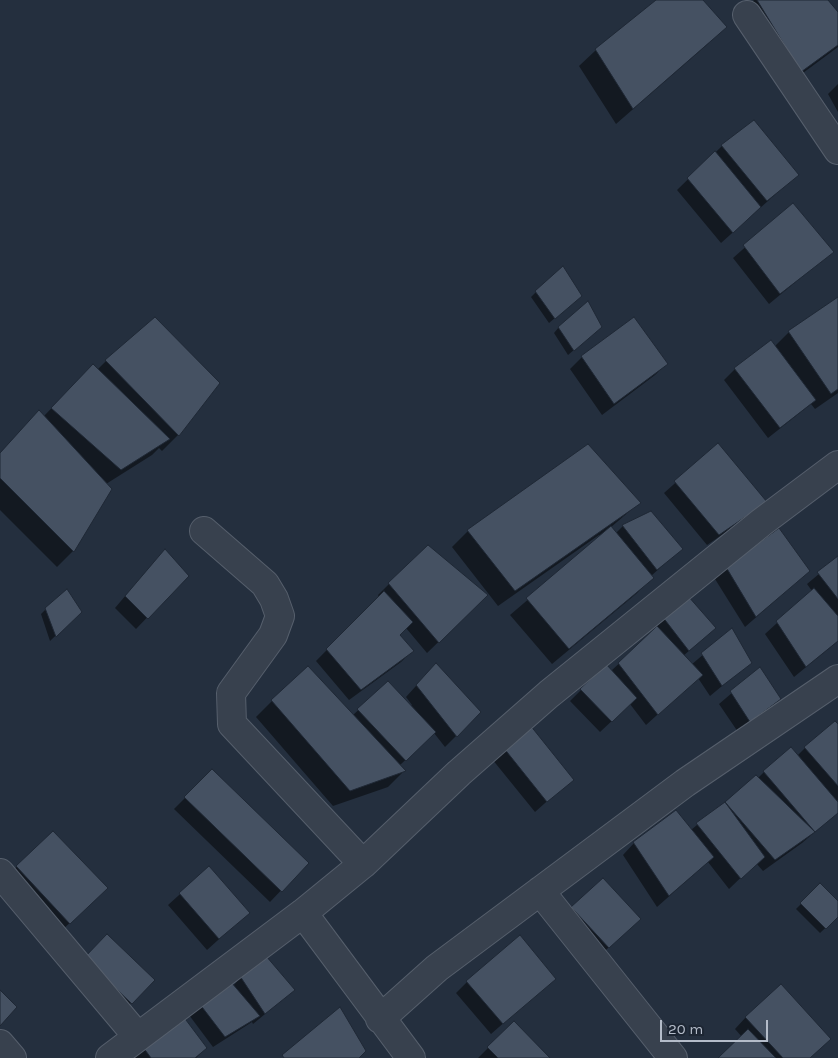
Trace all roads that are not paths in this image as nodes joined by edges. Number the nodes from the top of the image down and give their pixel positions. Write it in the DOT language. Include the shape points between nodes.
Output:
graph roads {
  1 [pos="747,15"];
  2 [pos="838,150"];
  3 [pos="838,465"];
  4 [pos="204,531"];
  5 [pos="838,679"];
  6 [pos="363,864"];
  7 [pos="0,873"];
  8 [pos="540,891"];
  9 [pos="303,913"];
  10 [pos="380,1019"];
  11 [pos="138,1037"];
  12 [pos="0,1044"];
  13 [pos="12,1058"];
  14 [pos="110,1058"];
  15 [pos="411,1058"];
  16 [pos="673,1058"];
  1 -- 2 [label="street"];
  3 -- 6 [label="street" via="762,522 549,694"];
  4 -- 6 [label="street" via="265,584 280,616 273,635 231,693 232,724"];
  5 -- 8 [label="street" via="685,782"];
  6 -- 9 [label="street"];
  7 -- 11 [label="street"];
  8 -- 10 [label="street" via="437,968"];
  8 -- 16 [label="street"];
  9 -- 10 [label="street"];
  9 -- 11 [label="street"];
  10 -- 15 [label="street"];
  11 -- 14 [label="street"];
  12 -- 13 [label="street"];
}
